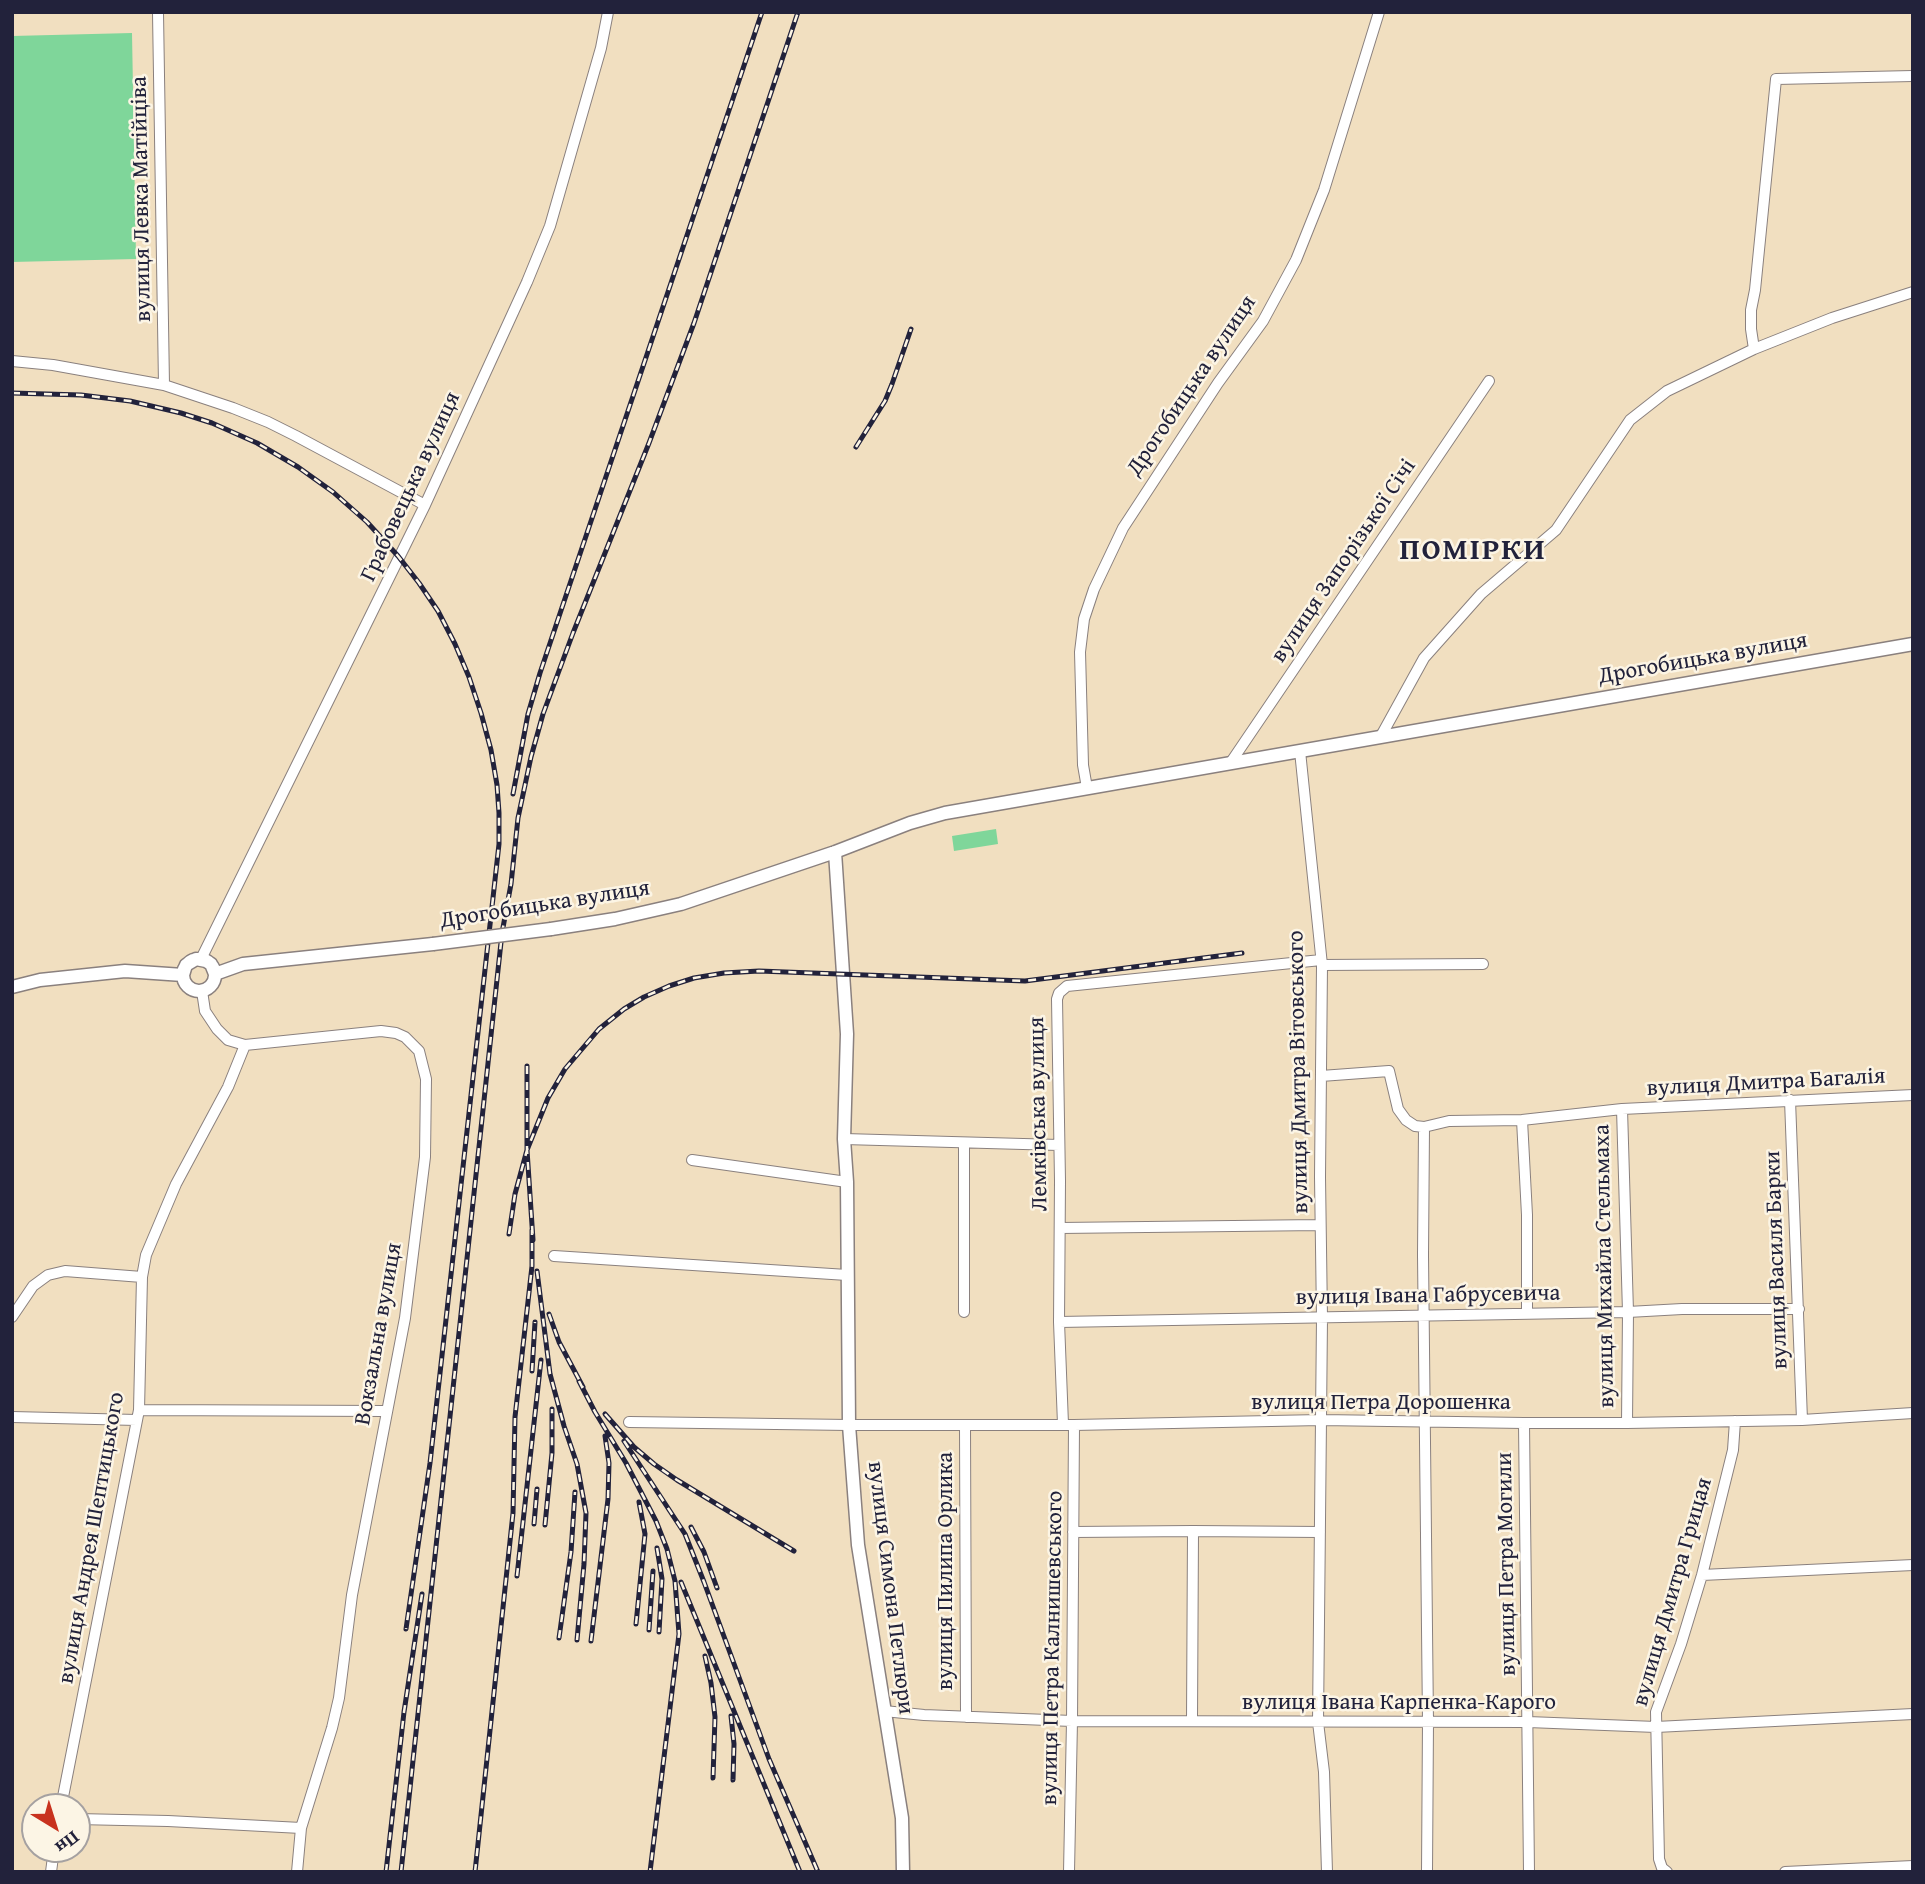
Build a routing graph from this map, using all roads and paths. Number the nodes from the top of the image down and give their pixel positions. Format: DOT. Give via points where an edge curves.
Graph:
graph roads {
  1 [pos="608,12"];
  2 [pos="1379,12"];
  3 [pos="158,13"];
  4 [pos="1913,76"];
  5 [pos="1913,292"];
  6 [pos="1754,349"];
  7 [pos="12,361"];
  8 [pos="1489,381"];
  9 [pos="164,385"];
  10 [pos="425,505"];
  11 [pos="1913,644"];
  12 [pos="1381,736"];
  13 [pos="1300,751"];
  14 [pos="1231,762"];
  15 [pos="1087,788"];
  16 [pos="835,852"];
  17 [pos="201,959"];
  18 [pos="1322,962"];
  19 [pos="1483,964"];
  20 [pos="215,974"];
  21 [pos="183,975"];
  22 [pos="12,987"];
  23 [pos="202,990"];
  24 [pos="245,1045"];
  25 [pos="1321,1076"];
  26 [pos="1913,1095"];
  27 [pos="1790,1100"];
  28 [pos="1622,1109"];
  29 [pos="1522,1121"];
  30 [pos="1424,1127"];
  31 [pos="844,1139"];
  32 [pos="964,1143"];
  33 [pos="1059,1145"];
  34 [pos="692,1160"];
  35 [pos="846,1182"];
  36 [pos="1320,1225"];
  37 [pos="1189,1227"];
  38 [pos="1059,1228"];
  39 [pos="554,1256"];
  40 [pos="847,1275"];
  41 [pos="142,1277"];
  42 [pos="1799,1310"];
  43 [pos="964,1312"];
  44 [pos="1628,1312"];
  45 [pos="1424,1314"];
  46 [pos="1527,1314"];
  47 [pos="12,1317"];
  48 [pos="1322,1318"];
  49 [pos="1059,1322"];
  50 [pos="386,1412"];
  51 [pos="1913,1413"];
  52 [pos="138,1415"];
  53 [pos="12,1417"];
  54 [pos="1321,1420"];
  55 [pos="1802,1420"];
  56 [pos="1735,1421"];
  57 [pos="629,1422"];
  58 [pos="1426,1422"];
  59 [pos="1524,1423"];
  60 [pos="1627,1423"];
  61 [pos="1068,1424"];
  62 [pos="849,1425"];
  63 [pos="965,1425"];
  64 [pos="1194,1531"];
  65 [pos="1073,1532"];
  66 [pos="1320,1532"];
  67 [pos="1913,1565"];
  68 [pos="1702,1575"];
  69 [pos="884,1711"];
  70 [pos="1913,1714"];
  71 [pos="967,1717"];
  72 [pos="1192,1720"];
  73 [pos="1072,1721"];
  74 [pos="1318,1721"];
  75 [pos="1428,1722"];
  76 [pos="1528,1722"];
  77 [pos="1656,1727"];
  78 [pos="64,1793"];
  79 [pos="91,1819"];
  80 [pos="301,1828"];
  81 [pos="1913,1866"];
  82 [pos="297,1872"];
  83 [pos="903,1872"];
  84 [pos="1069,1872"];
  85 [pos="1327,1872"];
  86 [pos="1427,1872"];
  87 [pos="1529,1872"];
  88 [pos="1667,1872"];
  89 [pos="1784,1872"];
  1 -- 10 [label="street, Грабовецька вулиця" via="550,226"];
  2 -- 15 [label="street, Дрогобицька вулиця" via="1324,190 1296,260 1263,321 1123,528 1094,589 1080,652"];
  3 -- 9 [label="street, вулиця Левка Матійціва"];
  4 -- 6 [label="street" via="1776,79 1751,310"];
  5 -- 6 [label="street"];
  6 -- 12 [label="street" via="1667,391 1630,420 1556,530 1481,594 1424,658"];
  7 -- 9 [label="street"];
  8 -- 14 [label="street, вулиця Запорізької Січі"];
  9 -- 10 [label="street" via="268,422"];
  10 -- 17 [label="street, Грабовецька вулиця"];
  11 -- 12 [label="main road, Дрогобицька вулиця"];
  12 -- 13 [label="main road, Дрогобицька вулиця"];
  13 -- 14 [label="main road, Дрогобицька вулиця"];
  13 -- 18 [label="street, вулиця Дмитра Вітовського"];
  14 -- 15 [label="main road, Дрогобицька вулиця"];
  15 -- 16 [label="main road, Дрогобицька вулиця" via="945,813"];
  16 -- 20 [label="main road, Дрогобицька вулиця, bridge" via="648,913 433,944 243,964"];
  16 -- 31 [label="main road, вулиця Симона Петлюри" via="847,1034"];
  17 -- 20 [label="main road" via="211,964"];
  17 -- 21 [label="main road" via="190,961"];
  18 -- 19 [label="street"];
  18 -- 25 [label="street, вулиця Дмитра Вітовського"];
  18 -- 33 [label="street, Лемківська вулиця" via="1062,989 1057,999"];
  20 -- 23 [label="main road" via="211,985"];
  21 -- 22 [label="main road" via="125,971"];
  21 -- 23 [label="main road" via="187,986"];
  23 -- 24 [label="street" via="205,1011 216,1029 228,1040"];
  24 -- 41 [label="street, вулиця Андрея Шептицького" via="159,1222"];
  24 -- 50 [label="street, Вокзальна вулиця" via="381,1031 405,1037 419,1051 426,1079 425,1157 405,1318"];
  25 -- 30 [label="street" via="1389,1072 1398,1109 1406,1120"];
  25 -- 36 [label="street, вулиця Дмитра Вітовського"];
  26 -- 27 [label="street, вулиця Дмитра Багалія"];
  27 -- 28 [label="street, вулиця Дмитра Багалія"];
  27 -- 42 [label="street, вулиця Василя Барки"];
  28 -- 29 [label="street, вулиця Дмитра Багалія"];
  28 -- 44 [label="street, вулиця Михайла Стельмаха"];
  29 -- 30 [label="street, вулиця Дмитра Багалія" via="1448,1121"];
  29 -- 46 [label="street"];
  30 -- 45 [label="street"];
  31 -- 32 [label="street"];
  31 -- 35 [label="main road, вулиця Симона Петлюри"];
  32 -- 33 [label="street"];
  32 -- 43 [label="street"];
  33 -- 38 [label="street, Лемківська вулиця"];
  34 -- 35 [label="street"];
  35 -- 40 [label="main road, вулиця Симона Петлюри"];
  36 -- 37 [label="street, вулиця Дмитра Вітовського"];
  36 -- 48 [label="street, вулиця Дмитра Вітовського"];
  37 -- 38 [label="street, Лемківська вулиця"];
  38 -- 49 [label="street, Лемківська вулиця"];
  39 -- 40 [label="street"];
  40 -- 62 [label="main road, вулиця Симона Петлюри"];
  41 -- 47 [label="street" via="65,1271 48,1275 33,1286"];
  41 -- 52 [label="street, вулиця Андрея Шептицького"];
  42 -- 44 [label="street, вулиця Івана Габрусевича"];
  42 -- 55 [label="street, вулиця Василя Барки"];
  44 -- 46 [label="street, вулиця Івана Габрусевича"];
  44 -- 60 [label="street, вулиця Михайла Стельмаха"];
  45 -- 46 [label="street, вулиця Івана Габрусевича"];
  45 -- 48 [label="street, вулиця Івана Габрусевича"];
  45 -- 58 [label="street"];
  48 -- 49 [label="street, вулиця Івана Габрусевича"];
  48 -- 54 [label="street, вулиця Дмитра Вітовського"];
  49 -- 61 [label="street, Лемківська вулиця"];
  50 -- 52 [label="street"];
  50 -- 80 [label="street, Вокзальна вулиця" via="352,1595 339,1698"];
  51 -- 55 [label="street, вулиця Петра Дорошенка"];
  52 -- 53 [label="street"];
  52 -- 78 [label="street, вулиця Андрея Шептицького"];
  54 -- 58 [label="street, вулиця Петра Дорошенка"];
  54 -- 61 [label="street, вулиця Петра Дорошенка"];
  54 -- 66 [label="street, вулиця Дмитра Вітовського"];
  55 -- 56 [label="street, вулиця Петра Дорошенка"];
  56 -- 60 [label="street, вулиця Петра Дорошенка"];
  56 -- 68 [label="street, вулиця Дмитра Грицая"];
  57 -- 62 [label="street, вулиця Петра Дорошенка"];
  58 -- 59 [label="street, вулиця Петра Дорошенка"];
  58 -- 75 [label="street"];
  59 -- 60 [label="street, вулиця Петра Дорошенка"];
  59 -- 76 [label="street, вулиця Петра Могили"];
  61 -- 63 [label="street, вулиця Петра Дорошенка"];
  61 -- 65 [label="street, вулиця Петра Калнишевського"];
  62 -- 63 [label="street, вулиця Петра Дорошенка"];
  62 -- 69 [label="main road, вулиця Симона Петлюри" via="858,1545"];
  63 -- 71 [label="street, вулиця Пилипа Орлика"];
  64 -- 65 [label="street"];
  64 -- 66 [label="street"];
  64 -- 72 [label="street"];
  65 -- 73 [label="street, вулиця Петра Калнишевського"];
  66 -- 74 [label="street, вулиця Дмитра Вітовського"];
  67 -- 68 [label="street"];
  68 -- 77 [label="street, вулиця Дмитра Грицая"];
  69 -- 71 [label="street, вулиця Івана Карпенка-Карого"];
  69 -- 83 [label="main road, вулиця Симона Петлюри" via="902,1818"];
  70 -- 77 [label="street, вулиця Івана Карпенка-Карого"];
  71 -- 73 [label="street, вулиця Івана Карпенка-Карого"];
  72 -- 73 [label="street, вулиця Івана Карпенка-Карого"];
  72 -- 74 [label="street, вулиця Івана Карпенка-Карого"];
  73 -- 84 [label="street, вулиця Петра Калнишевського"];
  74 -- 75 [label="street, вулиця Івана Карпенка-Карого"];
  74 -- 85 [label="street, вулиця Дмитра Вітовського"];
  75 -- 76 [label="street, вулиця Івана Карпенка-Карого"];
  75 -- 86 [label="street"];
  76 -- 77 [label="street, вулиця Івана Карпенка-Карого"];
  76 -- 87 [label="street, вулиця Петра Могили"];
  77 -- 88 [label="street, вулиця Дмитра Грицая" via="1659,1858"];
  79 -- 80 [label="street"];
  80 -- 82 [label="street, Вокзальна вулиця"];
  81 -- 89 [label="street"];
}
